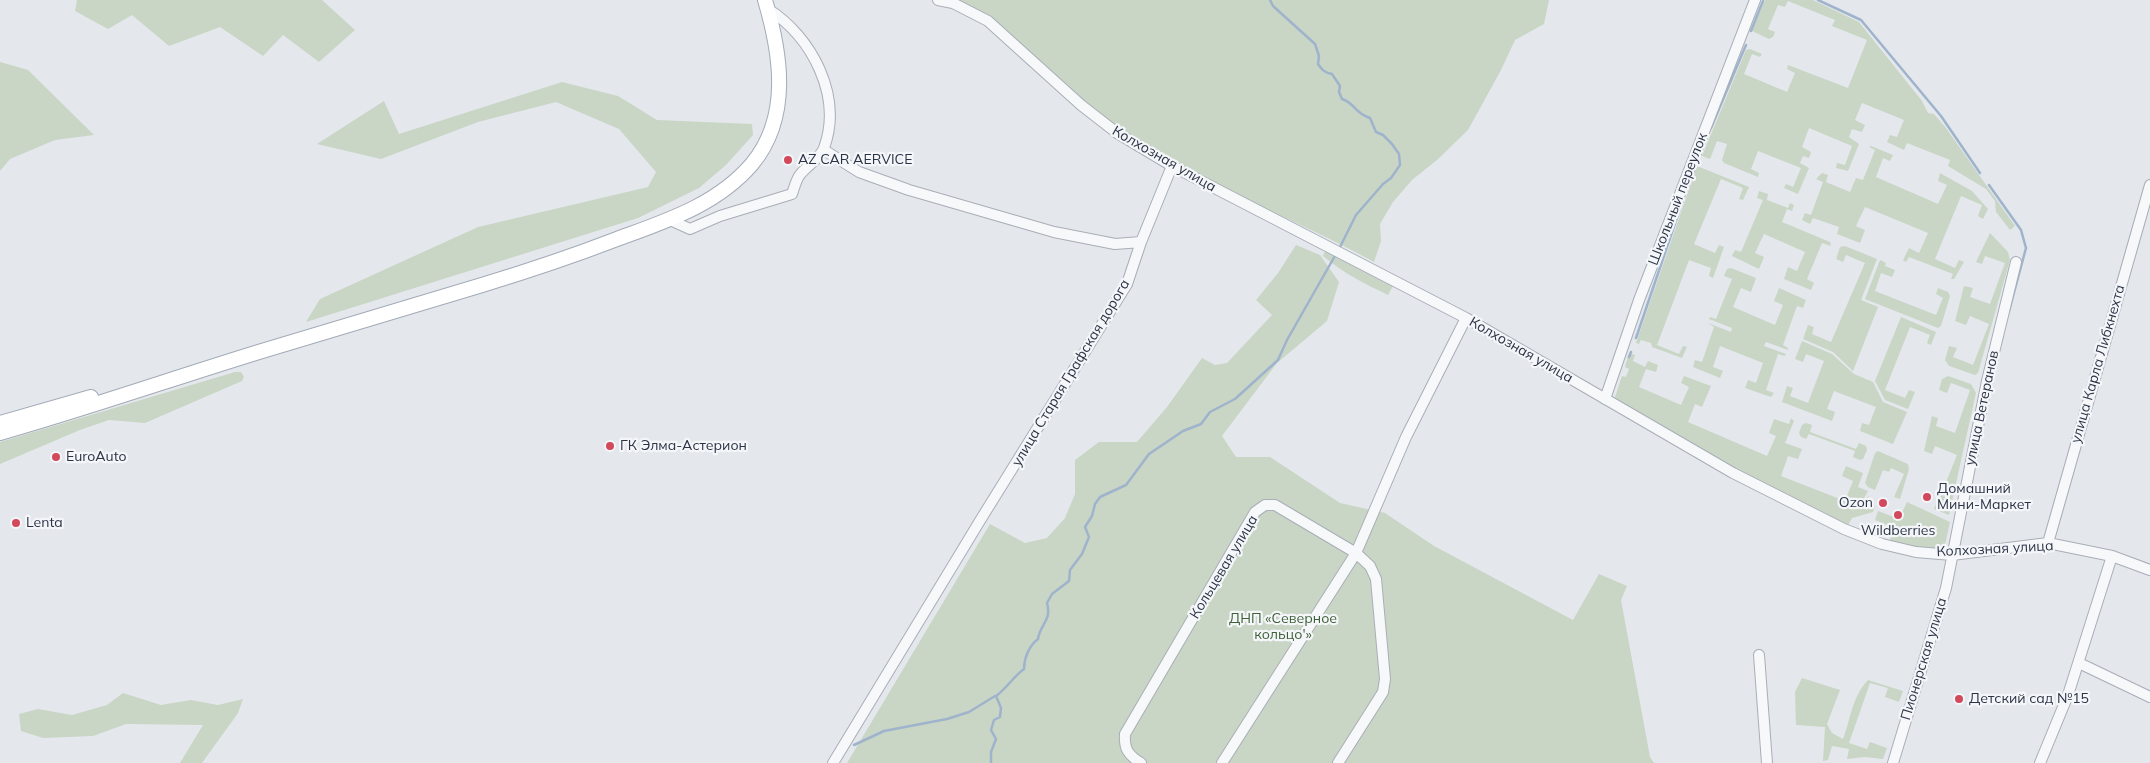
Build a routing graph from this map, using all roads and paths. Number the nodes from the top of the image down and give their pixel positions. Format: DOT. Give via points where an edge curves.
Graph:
graph roads {
  1 [pos="938,0"];
  2 [pos="1755,0"];
  3 [pos="767,4"];
  4 [pos="824,150"];
  5 [pos="1172,166"];
  6 [pos="2150,185"];
  7 [pos="670,220"];
  8 [pos="1141,242"];
  9 [pos="2016,262"];
  10 [pos="1466,318"];
  11 [pos="241,358"];
  12 [pos="1605,399"];
  13 [pos="0,423"];
  14 [pos="0,433"];
  15 [pos="2048,543"];
  16 [pos="1356,553"];
  17 [pos="1952,555"];
  18 [pos="2112,556"];
  19 [pos="2150,570"];
  20 [pos="1759,655"];
  21 [pos="2079,663"];
  22 [pos="2150,697"];
  23 [pos="833,763"];
  24 [pos="1140,763"];
  25 [pos="1222,763"];
  26 [pos="1338,763"];
  27 [pos="1767,763"];
  28 [pos="1893,763"];
  29 [pos="2040,763"];
  1 -- 5 [label="street, Колхозная улица" via="953,3 988,21 1081,105 1117,133"];
  2 -- 12 [label="street, Школьный переулок" via="1639,300"];
  3 -- 4 [label="street" via="792,27 820,72 829,95 831,122"];
  3 -- 7 [label="main road" via="781,78 769,137 754,162 738,179 716,196"];
  4 -- 7 [label="street" via="799,176 792,194 720,216 690,229"];
  4 -- 8 [label="street" via="859,172 1054,232 1115,244"];
  5 -- 8 [label="street, улица Старая Графская дорога"];
  5 -- 10 [label="street, Колхозная улица"];
  6 -- 15 [label="street, улица Карла Либкнехта"];
  7 -- 11 [label="main road" via="562,260"];
  8 -- 23 [label="street, улица Старая Графская дорога" via="1127,284"];
  9 -- 17 [label="street, улица Ветеранов" via="1987,381"];
  10 -- 12 [label="street, Колхозная улица"];
  10 -- 16 [label="street" via="1406,436"];
  11 -- 13 [label="main road"];
  11 -- 14 [label="main road"];
  12 -- 17 [label="street, Колхозная улица" via="1734,473 1844,529 1891,546"];
  15 -- 17 [label="street, Колхозная улица"];
  15 -- 18 [label="street, Колхозная улица"];
  16 -- 24 [label="street, Кольцевая улица" via="1275,505 1265,505 1256,512 1125,734 1124,745 1130,756"];
  16 -- 25 [label="street"];
  16 -- 26 [label="street, Кольцевая улица" via="1370,566 1376,579 1385,679 1382,692"];
  17 -- 28 [label="street, Пионерская улица" via="1946,588"];
  18 -- 19 [label="street, Колхозная улица"];
  18 -- 21 [label="street"];
  20 -- 27 [label="street"];
  21 -- 22 [label="street"];
  21 -- 29 [label="street"];
}
